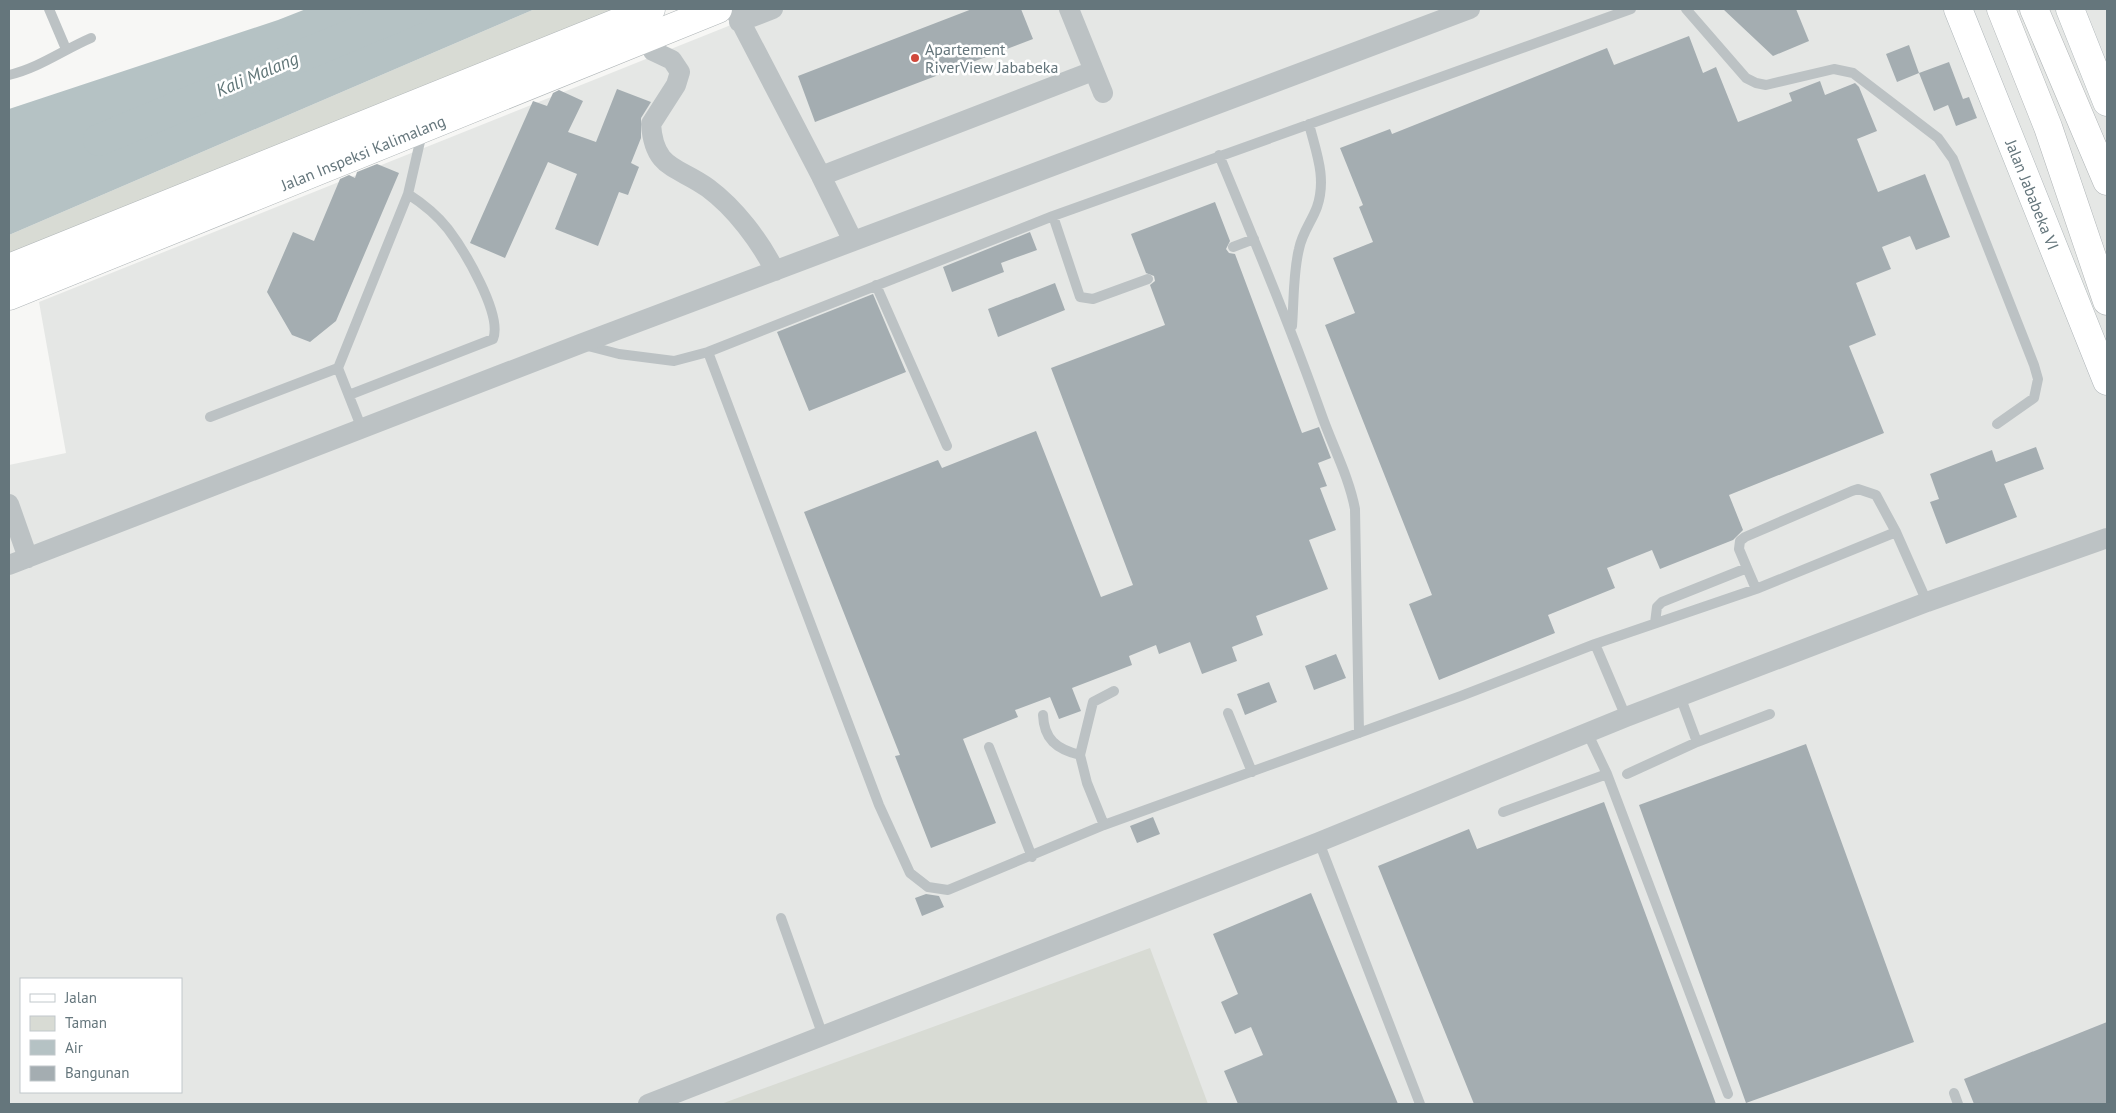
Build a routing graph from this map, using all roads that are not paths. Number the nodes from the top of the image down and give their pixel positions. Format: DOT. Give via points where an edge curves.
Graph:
graph roads {
  1 [pos="49,9"];
  2 [pos="651,9"];
  3 [pos="773,9"];
  4 [pos="1069,9"];
  5 [pos="1470,9"];
  6 [pos="1631,9"];
  7 [pos="1686,9"];
  8 [pos="1958,9"];
  9 [pos="2001,9"];
  10 [pos="2034,9"];
  11 [pos="2070,9"];
  12 [pos="730,13"];
  13 [pos="649,37"];
  14 [pos="91,38"];
  15 [pos="66,49"];
  16 [pos="1094,71"];
  17 [pos="9,75"];
  18 [pos="1103,93"];
  19 [pos="2107,102"];
  20 [pos="417,119"];
  21 [pos="1309,124"];
  22 [pos="1219,155"];
  23 [pos="821,176"];
  24 [pos="2107,181"];
  25 [pos="408,194"];
  26 [pos="1053,216"];
  27 [pos="1254,239"];
  28 [pos="853,242"];
  29 [pos="1232,247"];
  30 [pos="9,268"];
  31 [pos="775,271"];
  32 [pos="1148,280"];
  33 [pos="876,285"];
  34 [pos="9,296"];
  35 [pos="2107,301"];
  36 [pos="1291,329"];
  37 [pos="580,344"];
  38 [pos="708,352"];
  39 [pos="338,368"];
  40 [pos="2107,381"];
  41 [pos="348,395"];
  42 [pos="210,416"];
  43 [pos="1997,424"];
  44 [pos="362,429"];
  45 [pos="947,446"];
  46 [pos="9,504"];
  47 [pos="1896,532"];
  48 [pos="2107,538"];
  49 [pos="28,558"];
  50 [pos="9,565"];
  51 [pos="1747,568"];
  52 [pos="1756,589"];
  53 [pos="1927,602"];
  54 [pos="1655,622"];
  55 [pos="1595,644"];
  56 [pos="1114,691"];
  57 [pos="1680,696"];
  58 [pos="1228,713"];
  59 [pos="1043,714"];
  60 [pos="1770,714"];
  61 [pos="1626,716"];
  62 [pos="1588,732"];
  63 [pos="1359,733"];
  64 [pos="1697,742"];
  65 [pos="989,747"];
  66 [pos="1080,755"];
  67 [pos="1252,772"];
  68 [pos="1607,774"];
  69 [pos="1626,774"];
  70 [pos="1503,812"];
  71 [pos="1104,825"];
  72 [pos="1318,842"];
  73 [pos="1032,857"];
  74 [pos="781,918"];
  75 [pos="822,1036"];
  76 [pos="1954,1093"];
  77 [pos="1728,1094"];
  78 [pos="648,1104"];
  79 [pos="1420,1104"];
  80 [pos="1958,1104"];
  1 -- 15 [label="lane"];
  2 -- 20 [label="main road, Jalan Inspeksi Kalimalang"];
  3 -- 12 [label="street"];
  4 -- 16 [label="street"];
  5 -- 28 [label="street"];
  6 -- 21 [label="lane"];
  7 -- 43 [label="lane" via="1751,81 1766,85 1834,69 1853,73 1938,138 1953,159 2038,379 2034,398"];
  8 -- 40 [label="main road, Jalan Jababeka VI"];
  9 -- 35 [label="main road" via="2048,127"];
  10 -- 24 [label="main road"];
  11 -- 19 [label="main road"];
  12 -- 13 [label="main road, Jalan Inspeksi Kalimalang"];
  12 -- 23 [label="street"];
  13 -- 20 [label="main road, Jalan Inspeksi Kalimalang"];
  13 -- 31 [label="street" via="653,51 672,60 680,72 676,85 651,124 655,148 666,163 708,188 734,213 766,253"];
  14 -- 15 [label="lane"];
  15 -- 17 [label="lane" via="45,63"];
  16 -- 18 [label="street"];
  16 -- 23 [label="street"];
  20 -- 25 [label="lane"];
  20 -- 30 [label="main road, Jalan Inspeksi Kalimalang"];
  20 -- 34 [label="main road, Jalan Inspeksi Kalimalang"];
  21 -- 22 [label="lane"];
  21 -- 36 [label="lane" via="1321,168 1322,189 1298,249"];
  22 -- 26 [label="lane"];
  22 -- 27 [label="lane"];
  23 -- 28 [label="street"];
  25 -- 39 [label="lane"];
  25 -- 41 [label="lane" via="448,230 482,284 496,331 493,339"];
  26 -- 32 [label="lane" via="1080,297 1094,299"];
  26 -- 33 [label="lane"];
  27 -- 29 [label="lane"];
  27 -- 36 [label="lane"];
  28 -- 31 [label="street"];
  31 -- 37 [label="street"];
  33 -- 38 [label="lane"];
  33 -- 45 [label="lane"];
  36 -- 63 [label="lane" via="1352,492 1355,509"];
  37 -- 38 [label="lane" via="619,354 674,361"];
  37 -- 44 [label="street"];
  38 -- 73 [label="lane" via="879,805 910,874 928,887 948,890"];
  39 -- 41 [label="lane"];
  39 -- 42 [label="lane"];
  41 -- 44 [label="lane"];
  44 -- 49 [label="street"];
  46 -- 49 [label="street"];
  47 -- 51 [label="lane" via="1876,495 1858,489 1740,541 1739,550"];
  47 -- 52 [label="lane"];
  47 -- 53 [label="lane"];
  48 -- 53 [label="street"];
  49 -- 50 [label="street"];
  51 -- 52 [label="lane"];
  51 -- 54 [label="lane" via="1662,602 1657,607"];
  52 -- 54 [label="lane"];
  53 -- 57 [label="street"];
  54 -- 55 [label="lane"];
  55 -- 61 [label="lane"];
  55 -- 63 [label="lane"];
  56 -- 66 [label="lane" via="1093,702"];
  57 -- 61 [label="street"];
  57 -- 64 [label="lane"];
  58 -- 67 [label="lane"];
  59 -- 66 [label="lane" via="1043,728 1048,737"];
  60 -- 64 [label="lane"];
  61 -- 62 [label="street"];
  62 -- 68 [label="lane"];
  62 -- 72 [label="street"];
  63 -- 67 [label="lane"];
  64 -- 69 [label="lane"];
  65 -- 73 [label="lane"];
  66 -- 71 [label="lane"];
  67 -- 71 [label="lane"];
  68 -- 70 [label="lane"];
  68 -- 77 [label="lane"];
  71 -- 73 [label="lane"];
  72 -- 75 [label="street"];
  72 -- 79 [label="lane"];
  74 -- 75 [label="lane"];
  75 -- 78 [label="street"];
  76 -- 80 [label="lane"];
}
